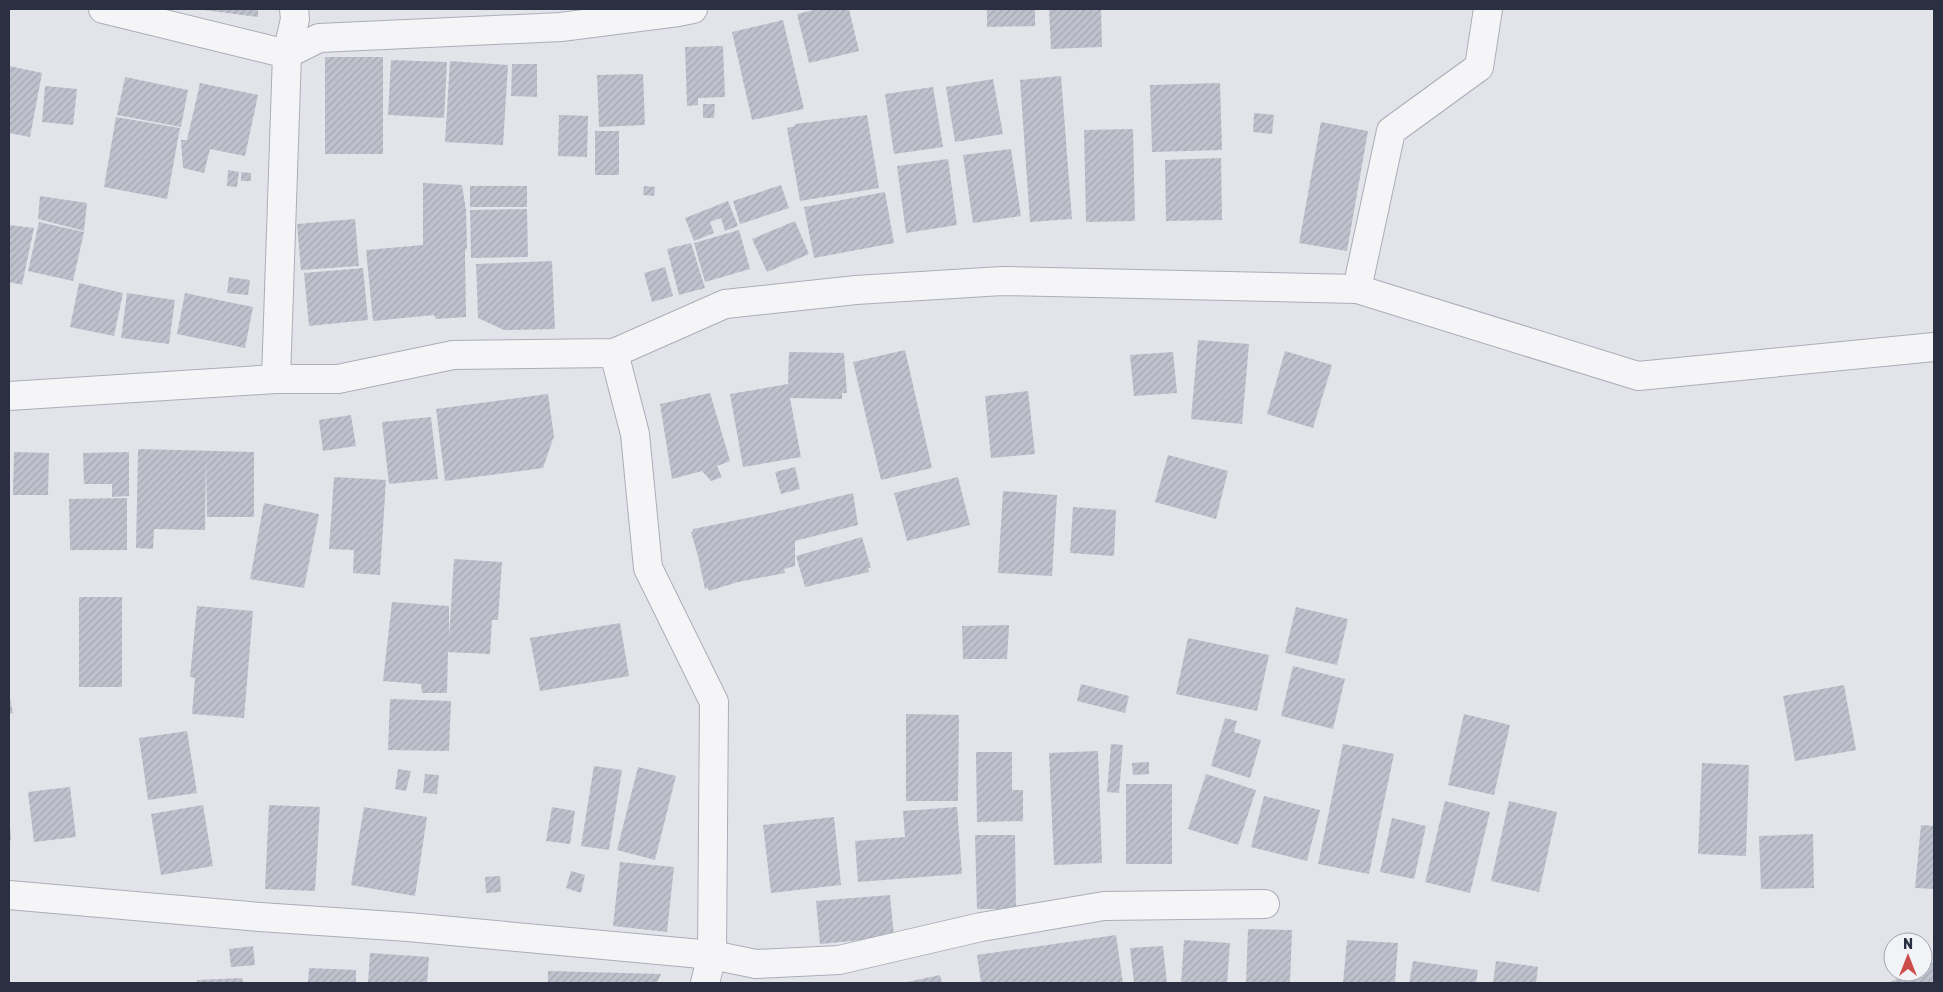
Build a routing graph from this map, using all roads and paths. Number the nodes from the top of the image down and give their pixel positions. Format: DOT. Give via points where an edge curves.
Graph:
graph roads {
  1 [pos="104,9"];
  2 [pos="294,9"];
  3 [pos="693,9"];
  4 [pos="1488,9"];
  5 [pos="287,54"];
  6 [pos="1357,289"];
  7 [pos="1934,347"];
  8 [pos="614,353"];
  9 [pos="276,380"];
  10 [pos="9,396"];
  11 [pos="9,895"];
  12 [pos="1264,904"];
  13 [pos="712,955"];
  14 [pos="706,983"];
  1 -- 5 [label="street"];
  2 -- 5 [label="street" via="295,20"];
  3 -- 5 [label="street" via="561,27 319,38"];
  4 -- 6 [label="street" via="1479,67 1391,131"];
  5 -- 9 [label="street"];
  6 -- 7 [label="street" via="1638,376"];
  6 -- 8 [label="street" via="1002,281 856,290 725,304"];
  8 -- 9 [label="street" via="453,355 338,379"];
  8 -- 13 [label="street" via="635,434 648,568 714,702"];
  9 -- 10 [label="street"];
  11 -- 13 [label="street"];
  12 -- 13 [label="street" via="1104,906 981,927 839,960 756,964"];
  13 -- 14 [label="street"];
}
